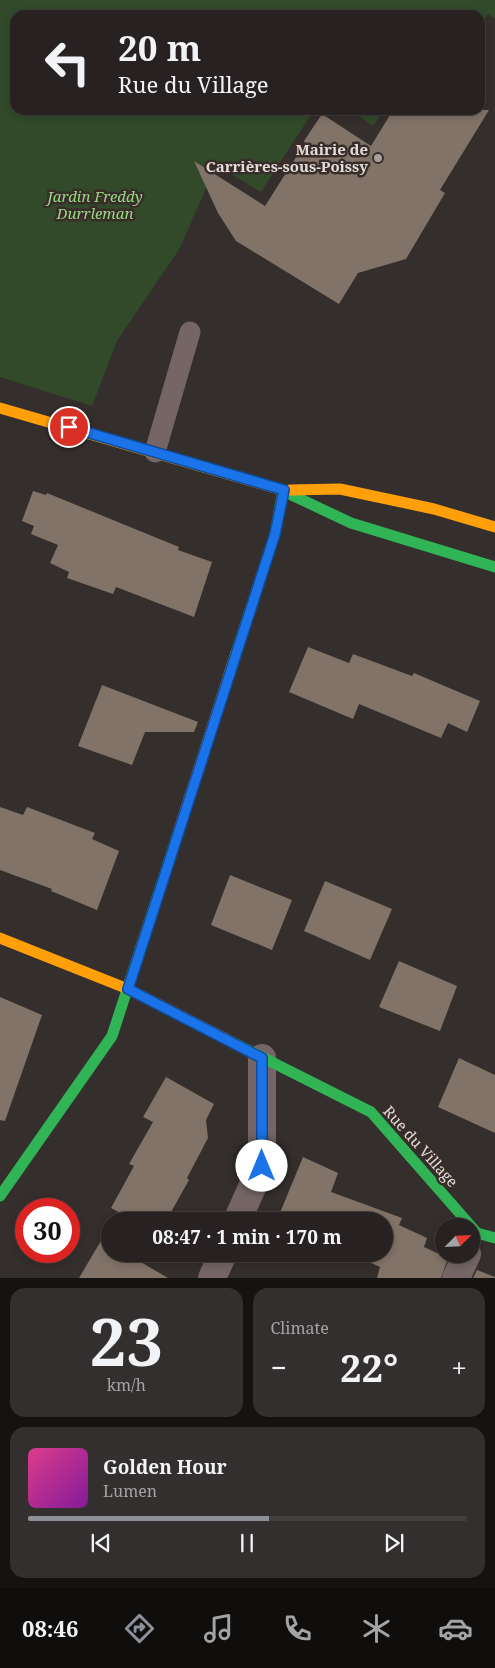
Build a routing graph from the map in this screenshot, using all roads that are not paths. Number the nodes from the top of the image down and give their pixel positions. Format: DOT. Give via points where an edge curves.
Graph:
graph roads {
  1 [pos="190,332"];
  2 [pos="0,408"];
  3 [pos="155,452"];
  4 [pos="284,490"];
  5 [pos="495,527"];
  6 [pos="495,567"];
  7 [pos="0,938"];
  8 [pos="128,989"];
  9 [pos="262,1058"];
  10 [pos="0,1196"];
  11 [pos="241,1212"];
  12 [pos="458,1218"];
  13 [pos="219,1262"];
  14 [pos="465,1263"];
  15 [pos="212,1278"];
  16 [pos="456,1278"];
  1 -- 3 [label="lane"];
  2 -- 3 [label="street"];
  3 -- 4 [label="street"];
  4 -- 5 [label="street" via="340,489 434,509"];
  4 -- 6 [label="street" via="350,523"];
  4 -- 8 [label="street" via="275,534"];
  7 -- 8 [label="street, Rue du Village"];
  8 -- 9 [label="street, Rue du Village"];
  8 -- 10 [label="street" via="112,1036"];
  9 -- 11 [label="street" via="262,1166"];
  9 -- 12 [label="street, Rue du Village" via="371,1112"];
  13 -- 15 [label="street"];
  14 -- 16 [label="street"];
}
